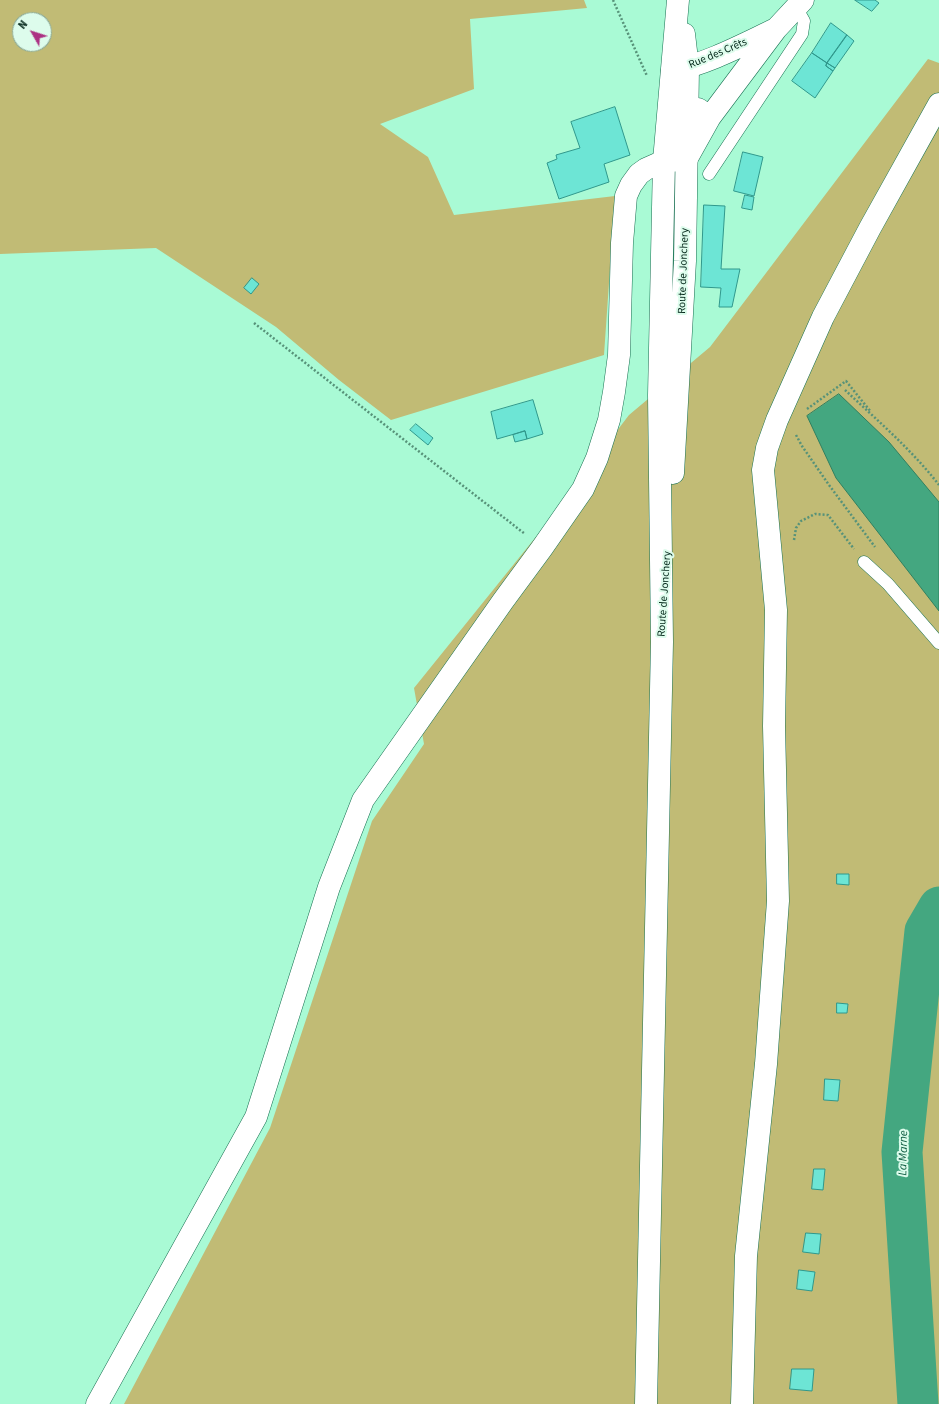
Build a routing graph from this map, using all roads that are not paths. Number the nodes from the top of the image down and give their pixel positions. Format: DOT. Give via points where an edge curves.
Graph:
graph roads {
  1 [pos="679,0"];
  2 [pos="800,4"];
  3 [pos="776,28"];
  4 [pos="680,70"];
  5 [pos="687,102"];
  6 [pos="934,113"];
  7 [pos="710,117"];
  8 [pos="686,160"];
  9 [pos="664,161"];
  10 [pos="709,174"];
  11 [pos="864,562"];
  12 [pos="662,642"];
  13 [pos="939,643"];
  14 [pos="97,1404"];
  15 [pos="646,1404"];
  16 [pos="742,1404"];
  1 -- 4 [label="street, Route de Jonchery"];
  2 -- 3 [label="street, Rue des Crêts"];
  2 -- 10 [label="lane" via="804,21 802,34"];
  3 -- 4 [label="street, Rue des Crêts" via="732,50"];
  3 -- 7 [label="street, Rue des Crêts"];
  4 -- 5 [label="street"];
  4 -- 9 [label="street, Route de Jonchery"];
  5 -- 7 [label="street"];
  5 -- 8 [label="street, Route de Jonchery"];
  6 -- 16 [label="street" via="823,317 767,448 763,470 776,610 774,726 778,901 766,1064 746,1256"];
  7 -- 8 [label="street, Rue des Crêts"];
  8 -- 9 [label="street"];
  8 -- 12 [label="street, Route de Jonchery" via="686,261"];
  9 -- 12 [label="street, Route de Jonchery" via="660,395"];
  9 -- 14 [label="street" via="639,174 626,196 619,355 609,420 597,458 583,489 363,800 328,887 256,1117"];
  11 -- 13 [label="lane" via="888,584"];
  12 -- 15 [label="street"];
}
